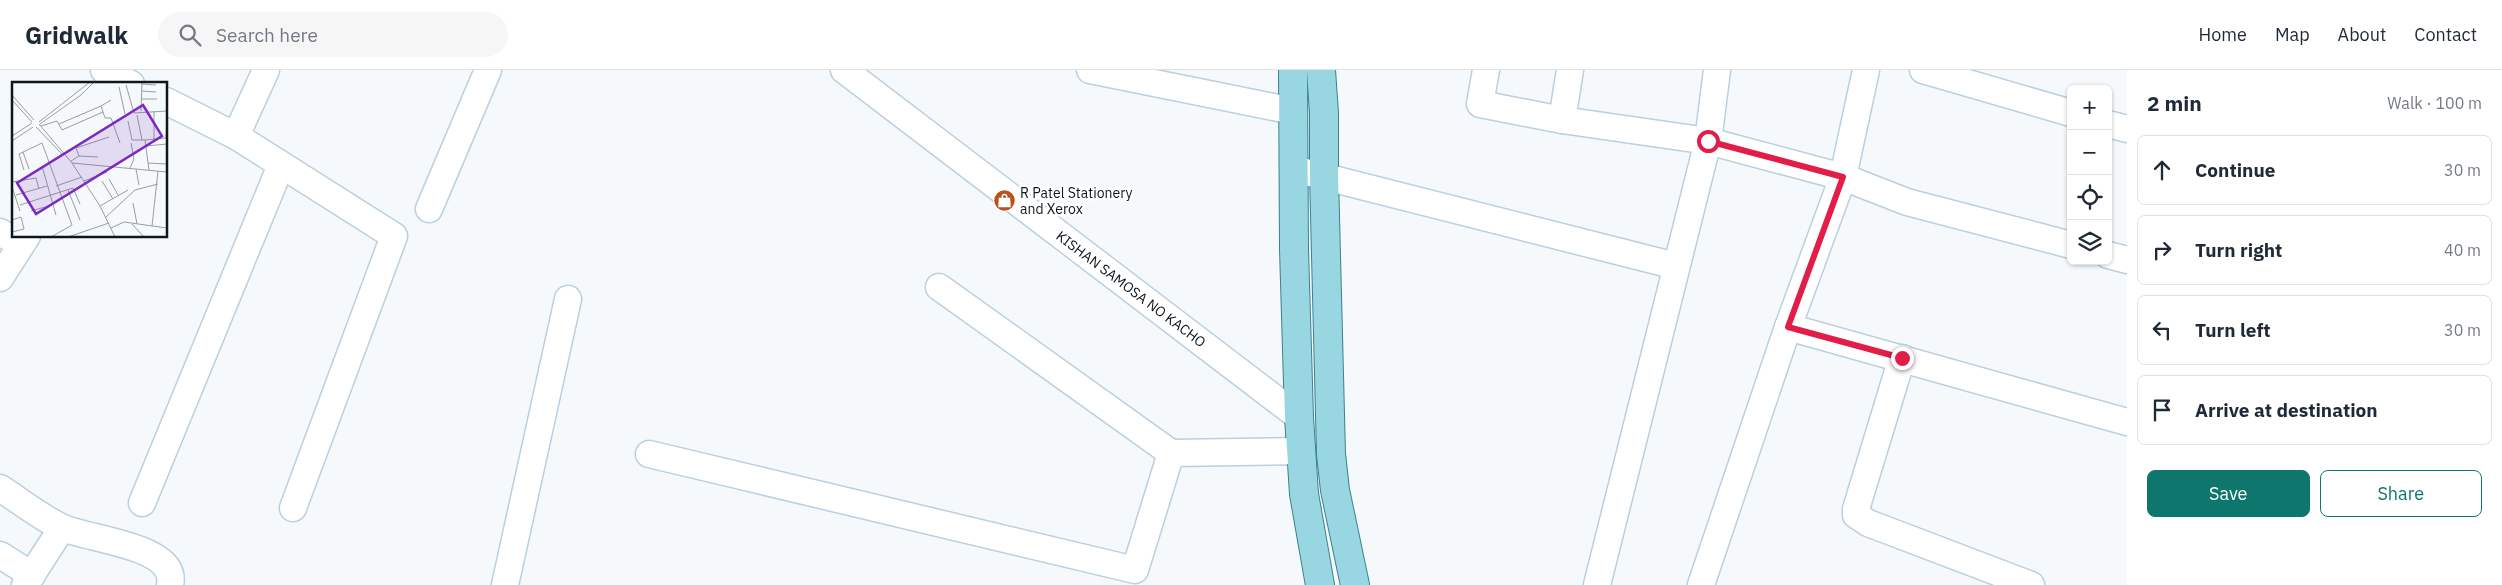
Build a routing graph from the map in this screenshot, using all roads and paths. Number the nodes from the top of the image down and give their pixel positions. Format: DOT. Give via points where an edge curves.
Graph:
graph roads {
  1 [pos="266,70"];
  2 [pos="488,70"];
  3 [pos="844,70"];
  4 [pos="1090,70"];
  5 [pos="1293,70"];
  6 [pos="1321,70"];
  7 [pos="1486,70"];
  8 [pos="1570,70"];
  9 [pos="1717,70"];
  10 [pos="1866,70"];
  11 [pos="1923,70"];
  12 [pos="168,102"];
  13 [pos="1294,111"];
  14 [pos="2067,112"];
  15 [pos="1562,120"];
  16 [pos="2112,125"];
  17 [pos="2127,129"];
  18 [pos="236,136"];
  19 [pos="1708,141"];
  20 [pos="281,164"];
  21 [pos="1294,169"];
  22 [pos="1324,176"];
  23 [pos="1843,177"];
  24 [pos="429,209"];
  25 [pos="16,238"];
  26 [pos="2067,244"];
  27 [pos="2112,256"];
  28 [pos="2127,260"];
  29 [pos="1676,266"];
  30 [pos="0,278"];
  31 [pos="939,287"];
  32 [pos="568,300"];
  33 [pos="1788,327"];
  34 [pos="1902,358"];
  35 [pos="1299,417"];
  36 [pos="2127,422"];
  37 [pos="1302,451"];
  38 [pos="1172,453"];
  39 [pos="648,454"];
  40 [pos="0,488"];
  41 [pos="142,503"];
  42 [pos="293,508"];
  43 [pos="62,528"];
  44 [pos="0,555"];
  45 [pos="28,580"];
  46 [pos="170,585"];
  47 [pos="505,585"];
  48 [pos="1320,585"];
  49 [pos="1355,585"];
  50 [pos="1597,585"];
  51 [pos="1701,585"];
  52 [pos="2030,585"];
  1 -- 18 [label="street"];
  2 -- 24 [label="street"];
  3 -- 35 [label="street, KISHAN SAMOSA NO KACHO"];
  4 -- 13 [label="street"];
  5 -- 13 [label="main road"];
  6 -- 22 [label="main road"];
  7 -- 15 [label="street" via="1480,104"];
  8 -- 15 [label="street"];
  9 -- 19 [label="street"];
  10 -- 23 [label="street"];
  11 -- 14 [label="street"];
  12 -- 18 [label="street"];
  13 -- 21 [label="main road"];
  15 -- 19 [label="street"];
  16 -- 17 [label="street"];
  18 -- 20 [label="street"];
  19 -- 23 [label="street"];
  19 -- 29 [label="street"];
  20 -- 41 [label="street"];
  20 -- 42 [label="street" via="394,236"];
  21 -- 22 [label="street"];
  21 -- 35 [label="main road"];
  22 -- 29 [label="street"];
  22 -- 49 [label="main road" via="1331,454"];
  23 -- 26 [label="street" via="1907,202"];
  23 -- 33 [label="street"];
  25 -- 30 [label="street"];
  27 -- 28 [label="street"];
  29 -- 50 [label="street"];
  31 -- 38 [label="street"];
  32 -- 47 [label="street"];
  33 -- 34 [label="street"];
  33 -- 51 [label="street"];
  34 -- 36 [label="street"];
  34 -- 52 [label="street" via="1856,515 1868,523"];
  35 -- 37 [label="main road"];
  37 -- 38 [label="street"];
  37 -- 48 [label="main road" via="1304,494"];
  38 -- 39 [label="street" via="1135,570"];
  40 -- 43 [label="street"];
  43 -- 45 [label="street"];
  43 -- 46 [label="street" via="155,554 167,565"];
  44 -- 45 [label="street"];
}
